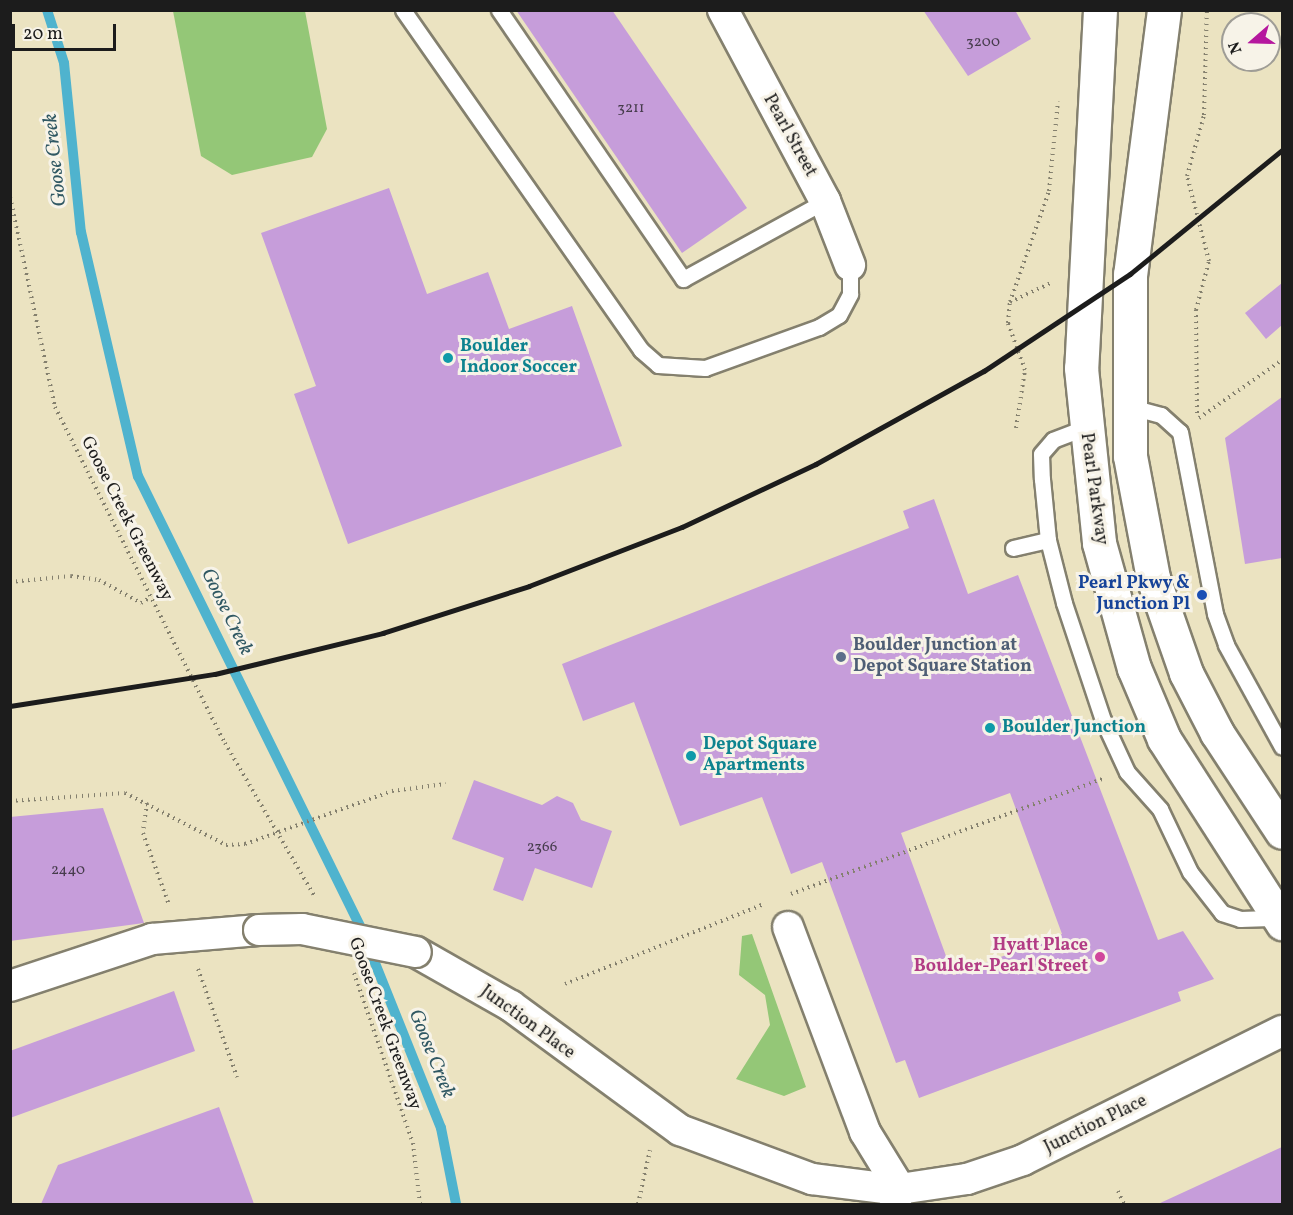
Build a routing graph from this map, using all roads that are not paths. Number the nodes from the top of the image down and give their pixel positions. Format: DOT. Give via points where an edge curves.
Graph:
graph roads {
  1 [pos="403,10"];
  2 [pos="499,10"];
  3 [pos="723,10"];
  4 [pos="1100,10"];
  5 [pos="1164,10"];
  6 [pos="825,201"];
  7 [pos="850,265"];
  8 [pos="1127,406"];
  9 [pos="1084,428"];
  10 [pos="1048,540"];
  11 [pos="1013,548"];
  12 [pos="1282,747"];
  13 [pos="1282,832"];
  14 [pos="1281,920"];
  15 [pos="788,927"];
  16 [pos="10,986"];
  17 [pos="1282,1030"];
  18 [pos="896,1194"];
  1 -- 7 [label="lane" via="641,350 658,364 705,368 819,327 839,315 850,294"];
  2 -- 6 [label="lane" via="683,279"];
  3 -- 6 [label="street, Pearl Street"];
  4 -- 9 [label="main road, Pearl Parkway" via="1086,270"];
  5 -- 8 [label="main road" via="1130,274"];
  6 -- 7 [label="street, Pearl Street"];
  8 -- 12 [label="lane" via="1161,415 1180,432 1215,614 1226,645"];
  8 -- 13 [label="main road" via="1141,522 1167,626 1217,733"];
  9 -- 10 [label="lane" via="1053,440 1041,454"];
  9 -- 14 [label="main road, Pearl Parkway" via="1099,543 1148,705 1187,780"];
  10 -- 11 [label="lane"];
  10 -- 14 [label="lane" via="1082,663 1127,772 1160,809 1190,872 1222,913 1240,919"];
  15 -- 18 [label="street" via="865,1132"];
  16 -- 18 [label="street, Junction Place, bridge" via="102,953 179,935 302,929 416,952 511,1006 680,1130 812,1179"];
  17 -- 18 [label="street, Junction Place" via="1023,1160 967,1179"];
}
